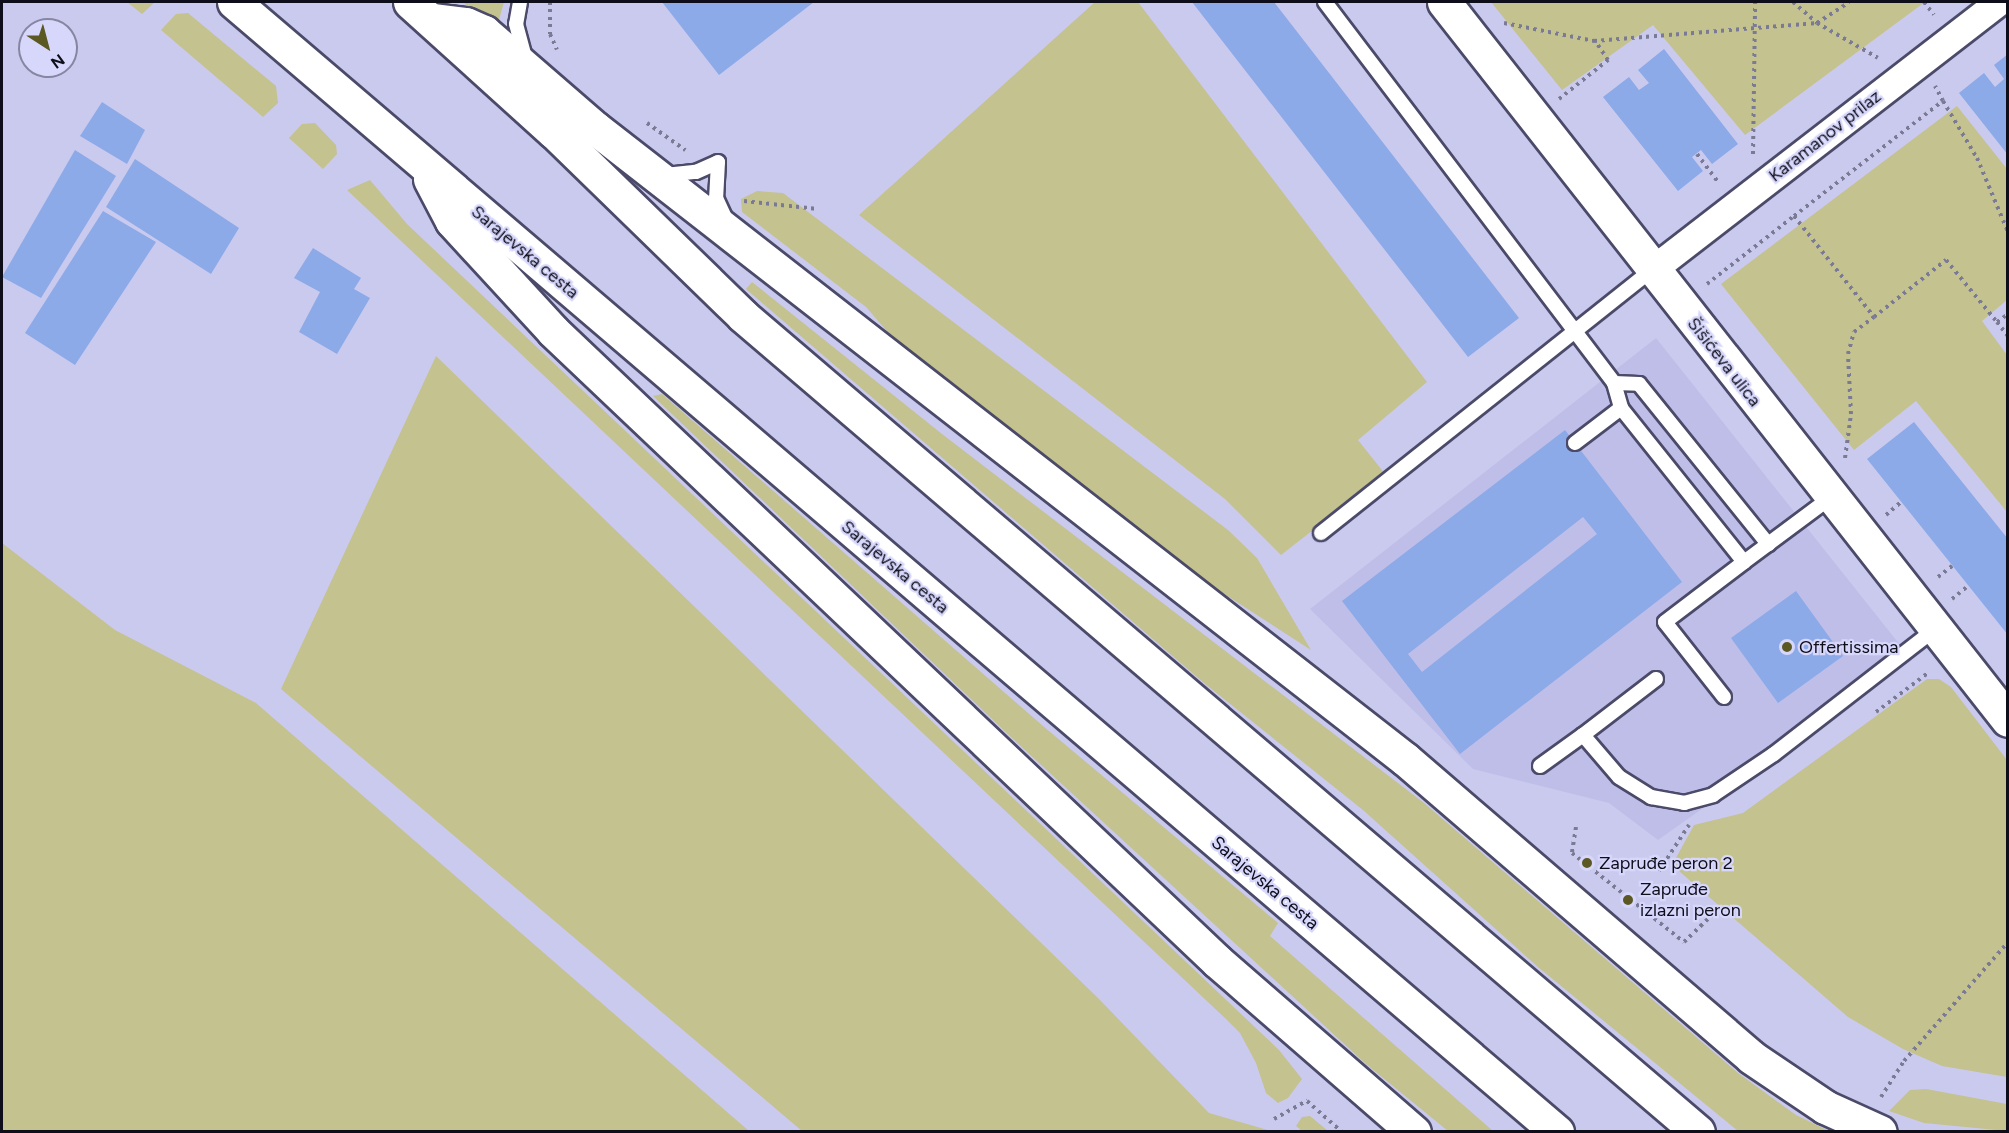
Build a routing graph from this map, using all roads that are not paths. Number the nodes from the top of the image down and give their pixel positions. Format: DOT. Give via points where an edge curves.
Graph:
graph roads {
  1 [pos="234,2"];
  2 [pos="520,2"];
  3 [pos="1325,2"];
  4 [pos="1444,2"];
  5 [pos="1998,2"];
  6 [pos="421,11"];
  7 [pos="531,73"];
  8 [pos="425,166"];
  9 [pos="657,175"];
  10 [pos="743,243"];
  11 [pos="1653,270"];
  12 [pos="1575,331"];
  13 [pos="1614,383"];
  14 [pos="1621,408"];
  15 [pos="1575,443"];
  16 [pos="1830,498"];
  17 [pos="1321,533"];
  18 [pos="1768,544"];
  19 [pos="1744,562"];
  20 [pos="1935,628"];
  21 [pos="1656,679"];
  22 [pos="1724,697"];
  23 [pos="2007,720"];
  24 [pos="1583,735"];
  25 [pos="1540,766"];
  26 [pos="1414,1131"];
  27 [pos="1557,1131"];
  28 [pos="1698,1131"];
  29 [pos="1880,1131"];
  1 -- 8 [label="main road, Sarajevska cesta"];
  2 -- 7 [label="lane" via="518,42"];
  3 -- 12 [label="lane"];
  4 -- 11 [label="main road, Šišićeva ulica"];
  5 -- 11 [label="street, Karamanov prilaz"];
  6 -- 7 [label="main road" via="484,32"];
  6 -- 28 [label="main road" via="553,131 742,316"];
  7 -- 9 [label="main road"];
  8 -- 26 [label="main road" via="452,221 553,331 1217,961"];
  8 -- 27 [label="main road, Sarajevska cesta"];
  9 -- 10 [label="main road"];
  9 -- 10 [label="lane" via="696,172 718,162 717,198"];
  10 -- 29 [label="main road" via="1405,759 1751,1057 1825,1107"];
  11 -- 12 [label="lane"];
  11 -- 16 [label="main road, Šišićeva ulica"];
  12 -- 13 [label="lane"];
  12 -- 17 [label="lane"];
  13 -- 14 [label="lane"];
  13 -- 18 [label="lane" via="1639,384"];
  14 -- 15 [label="lane"];
  14 -- 19 [label="lane"];
  16 -- 18 [label="lane"];
  16 -- 20 [label="main road, Šišićeva ulica"];
  18 -- 19 [label="lane"];
  19 -- 22 [label="lane" via="1665,622"];
  20 -- 23 [label="main road, Šišićeva ulica"];
  20 -- 24 [label="lane" via="1774,754 1713,795 1684,803 1651,797 1619,777"];
  21 -- 24 [label="lane"];
  24 -- 25 [label="lane"];
}
